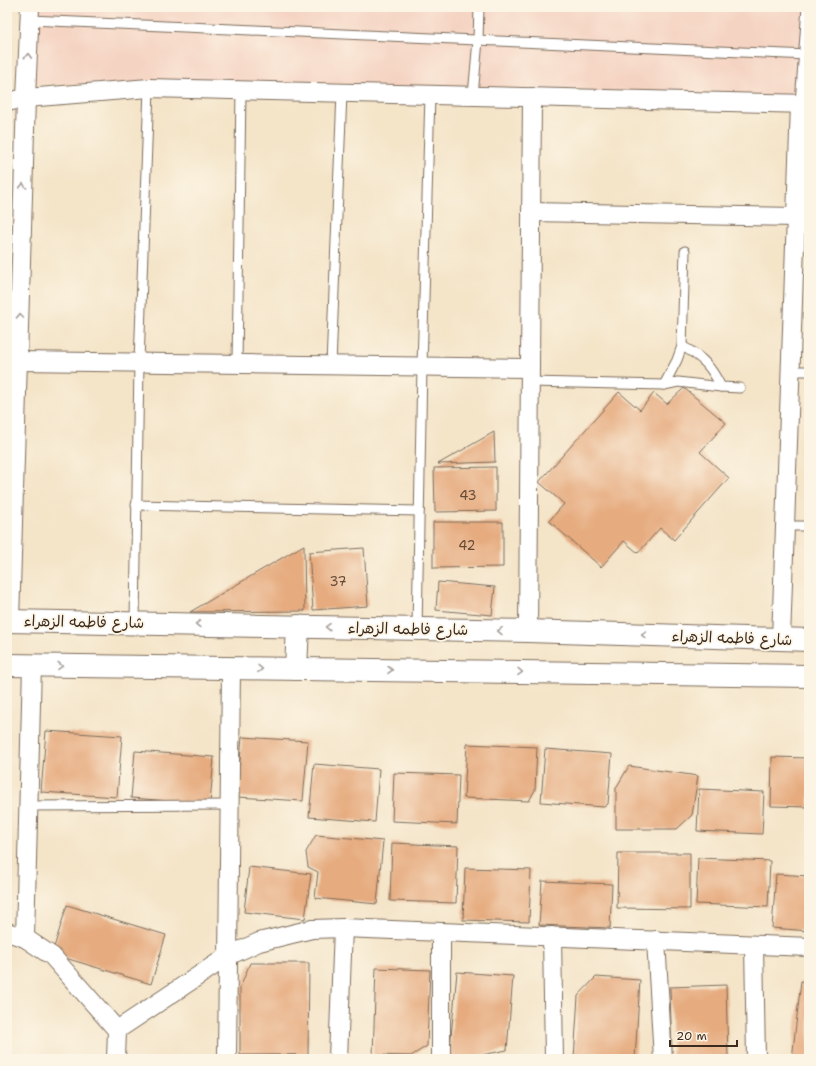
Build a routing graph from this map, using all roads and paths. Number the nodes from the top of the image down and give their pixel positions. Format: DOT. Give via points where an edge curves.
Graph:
graph roads {
  1 [pos="479,7"];
  2 [pos="807,7"];
  3 [pos="30,14"];
  4 [pos="478,40"];
  5 [pos="806,54"];
  6 [pos="149,88"];
  7 [pos="240,90"];
  8 [pos="342,93"];
  9 [pos="430,95"];
  10 [pos="473,96"];
  11 [pos="26,98"];
  12 [pos="532,98"];
  13 [pos="7,102"];
  14 [pos="804,104"];
  15 [pos="531,212"];
  16 [pos="802,217"];
  17 [pos="686,251"];
  18 [pos="682,346"];
  19 [pos="18,361"];
  20 [pos="139,362"];
  21 [pos="237,364"];
  22 [pos="331,365"];
  23 [pos="422,366"];
  24 [pos="790,371"];
  25 [pos="809,371"];
  26 [pos="530,375"];
  27 [pos="664,385"];
  28 [pos="721,387"];
  29 [pos="740,388"];
  30 [pos="136,505"];
  31 [pos="419,511"];
  32 [pos="785,526"];
  33 [pos="809,526"];
  34 [pos="8,621"];
  35 [pos="135,622"];
  36 [pos="298,626"];
  37 [pos="417,629"];
  38 [pos="528,631"];
  39 [pos="781,639"];
  40 [pos="809,640"];
  41 [pos="7,665"];
  42 [pos="32,665"];
  43 [pos="231,668"];
  44 [pos="296,669"];
  45 [pos="809,676"];
  46 [pos="230,805"];
  47 [pos="28,806"];
  48 [pos="343,928"];
  49 [pos="7,932"];
  50 [pos="441,932"];
  51 [pos="552,936"];
  52 [pos="25,938"];
  53 [pos="656,940"];
  54 [pos="754,945"];
  55 [pos="809,947"];
  56 [pos="228,956"];
  57 [pos="117,1030"];
  58 [pos="116,1059"];
  59 [pos="228,1059"];
  60 [pos="338,1059"];
  61 [pos="441,1059"];
  62 [pos="554,1059"];
  63 [pos="663,1059"];
  64 [pos="756,1059"];
  1 -- 4 [label="lane"];
  2 -- 5 [label="lane"];
  3 -- 4 [label="lane"];
  11 -- 3 [label="street, one-way"];
  4 -- 5 [label="lane"];
  4 -- 10 [label="lane"];
  5 -- 14 [label="lane"];
  6 -- 7 [label="street"];
  6 -- 11 [label="street"];
  6 -- 20 [label="lane"];
  7 -- 8 [label="street"];
  7 -- 21 [label="lane"];
  8 -- 9 [label="street"];
  8 -- 22 [label="lane"];
  9 -- 10 [label="street"];
  9 -- 23 [label="lane"];
  10 -- 12 [label="street"];
  11 -- 13 [label="street"];
  19 -- 11 [label="street, one-way"];
  12 -- 14 [label="street"];
  12 -- 15 [label="street"];
  14 -- 16 [label="street"];
  15 -- 16 [label="street"];
  15 -- 26 [label="street"];
  16 -- 24 [label="street"];
  17 -- 18 [label="lane"];
  18 -- 27 [label="lane" via="678,360"];
  18 -- 28 [label="lane" via="706,362"];
  19 -- 20 [label="street"];
  19 -- 34 [label="street"];
  20 -- 21 [label="street"];
  20 -- 30 [label="lane"];
  21 -- 22 [label="street"];
  22 -- 23 [label="street"];
  23 -- 26 [label="street"];
  23 -- 31 [label="lane"];
  24 -- 25 [label="lane"];
  24 -- 32 [label="street"];
  26 -- 27 [label="lane"];
  26 -- 38 [label="street"];
  27 -- 28 [label="lane" via="678,382"];
  28 -- 29 [label="lane"];
  30 -- 31 [label="lane"];
  30 -- 35 [label="lane"];
  31 -- 37 [label="lane"];
  32 -- 33 [label="lane"];
  32 -- 39 [label="street"];
  34 -- 35 [label="street, شارع فاطمه الزهراء"];
  36 -- 35 [label="street, شارع فاطمه الزهراء, one-way"];
  37 -- 36 [label="street, شارع فاطمه الزهراء, one-way"];
  36 -- 44 [label="street"];
  38 -- 37 [label="street, شارع فاطمه الزهراء, one-way"];
  39 -- 38 [label="street, شارع فاطمه الزهراء, one-way"];
  39 -- 40 [label="street, شارع فاطمه الزهراء"];
  41 -- 42 [label="street"];
  42 -- 43 [label="street, one-way"];
  42 -- 47 [label="street"];
  43 -- 44 [label="street, one-way"];
  43 -- 46 [label="street"];
  44 -- 45 [label="street, one-way"];
  46 -- 47 [label="lane"];
  46 -- 56 [label="street"];
  47 -- 52 [label="street"];
  48 -- 50 [label="street"];
  48 -- 56 [label="street" via="312,929 283,935 259,942"];
  48 -- 60 [label="street"];
  49 -- 52 [label="street"];
  50 -- 51 [label="street"];
  50 -- 61 [label="street"];
  51 -- 53 [label="street"];
  51 -- 62 [label="street"];
  52 -- 57 [label="street" via="52,956"];
  53 -- 54 [label="street"];
  53 -- 63 [label="street"];
  54 -- 55 [label="street"];
  54 -- 64 [label="street"];
  56 -- 57 [label="street"];
  56 -- 59 [label="street"];
  57 -- 58 [label="street"];
}
